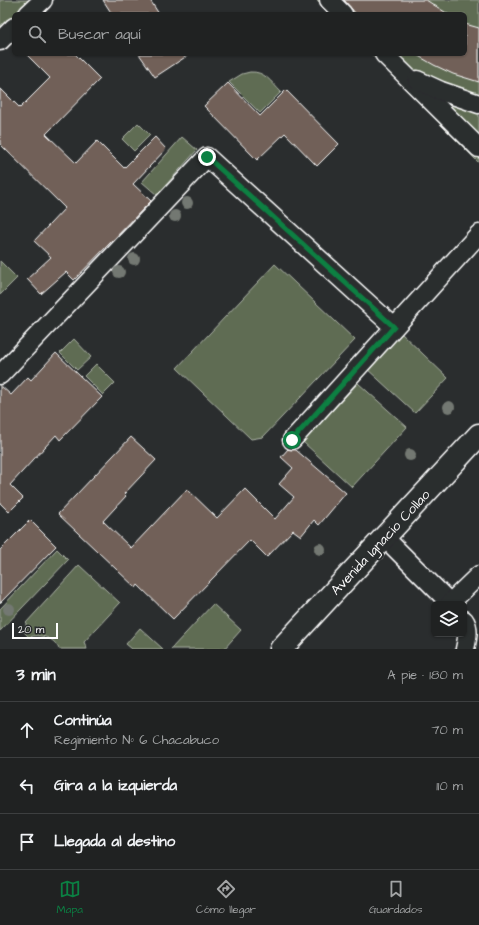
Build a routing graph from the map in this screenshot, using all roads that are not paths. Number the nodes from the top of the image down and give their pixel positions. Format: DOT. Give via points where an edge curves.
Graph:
graph roads {
  1 [pos="43,0"];
  2 [pos="329,0"];
  3 [pos="30,12"];
  4 [pos="341,12"];
  5 [pos="12,29"];
  6 [pos="0,41"];
  7 [pos="386,56"];
  8 [pos="405,75"];
  9 [pos="479,104"];
  10 [pos="479,148"];
  11 [pos="479,234"];
  12 [pos="394,327"];
  13 [pos="0,375"];
  14 [pos="479,435"];
  15 [pos="292,440"];
  16 [pos="384,537"];
  17 [pos="479,575"];
  18 [pos="448,601"];
  19 [pos="452,601"];
  20 [pos="467,628"];
  21 [pos="281,649"];
  22 [pos="465,649"];
  1 -- 3 [label="street"];
  2 -- 4 [label="street"];
  5 -- 6 [label="street"];
  7 -- 8 [label="street"];
  8 -- 9 [label="street"];
  8 -- 10 [label="street"];
  11 -- 12 [label="street"];
  12 -- 13 [label="street" via="207,157"];
  12 -- 15 [label="street"];
  14 -- 16 [label="main road, Avenida Ignacio Collao"];
  16 -- 18 [label="street"];
  16 -- 21 [label="main road, Avenida Ignacio Collao"];
  17 -- 19 [label="street"];
  20 -- 22 [label="street"];
}
